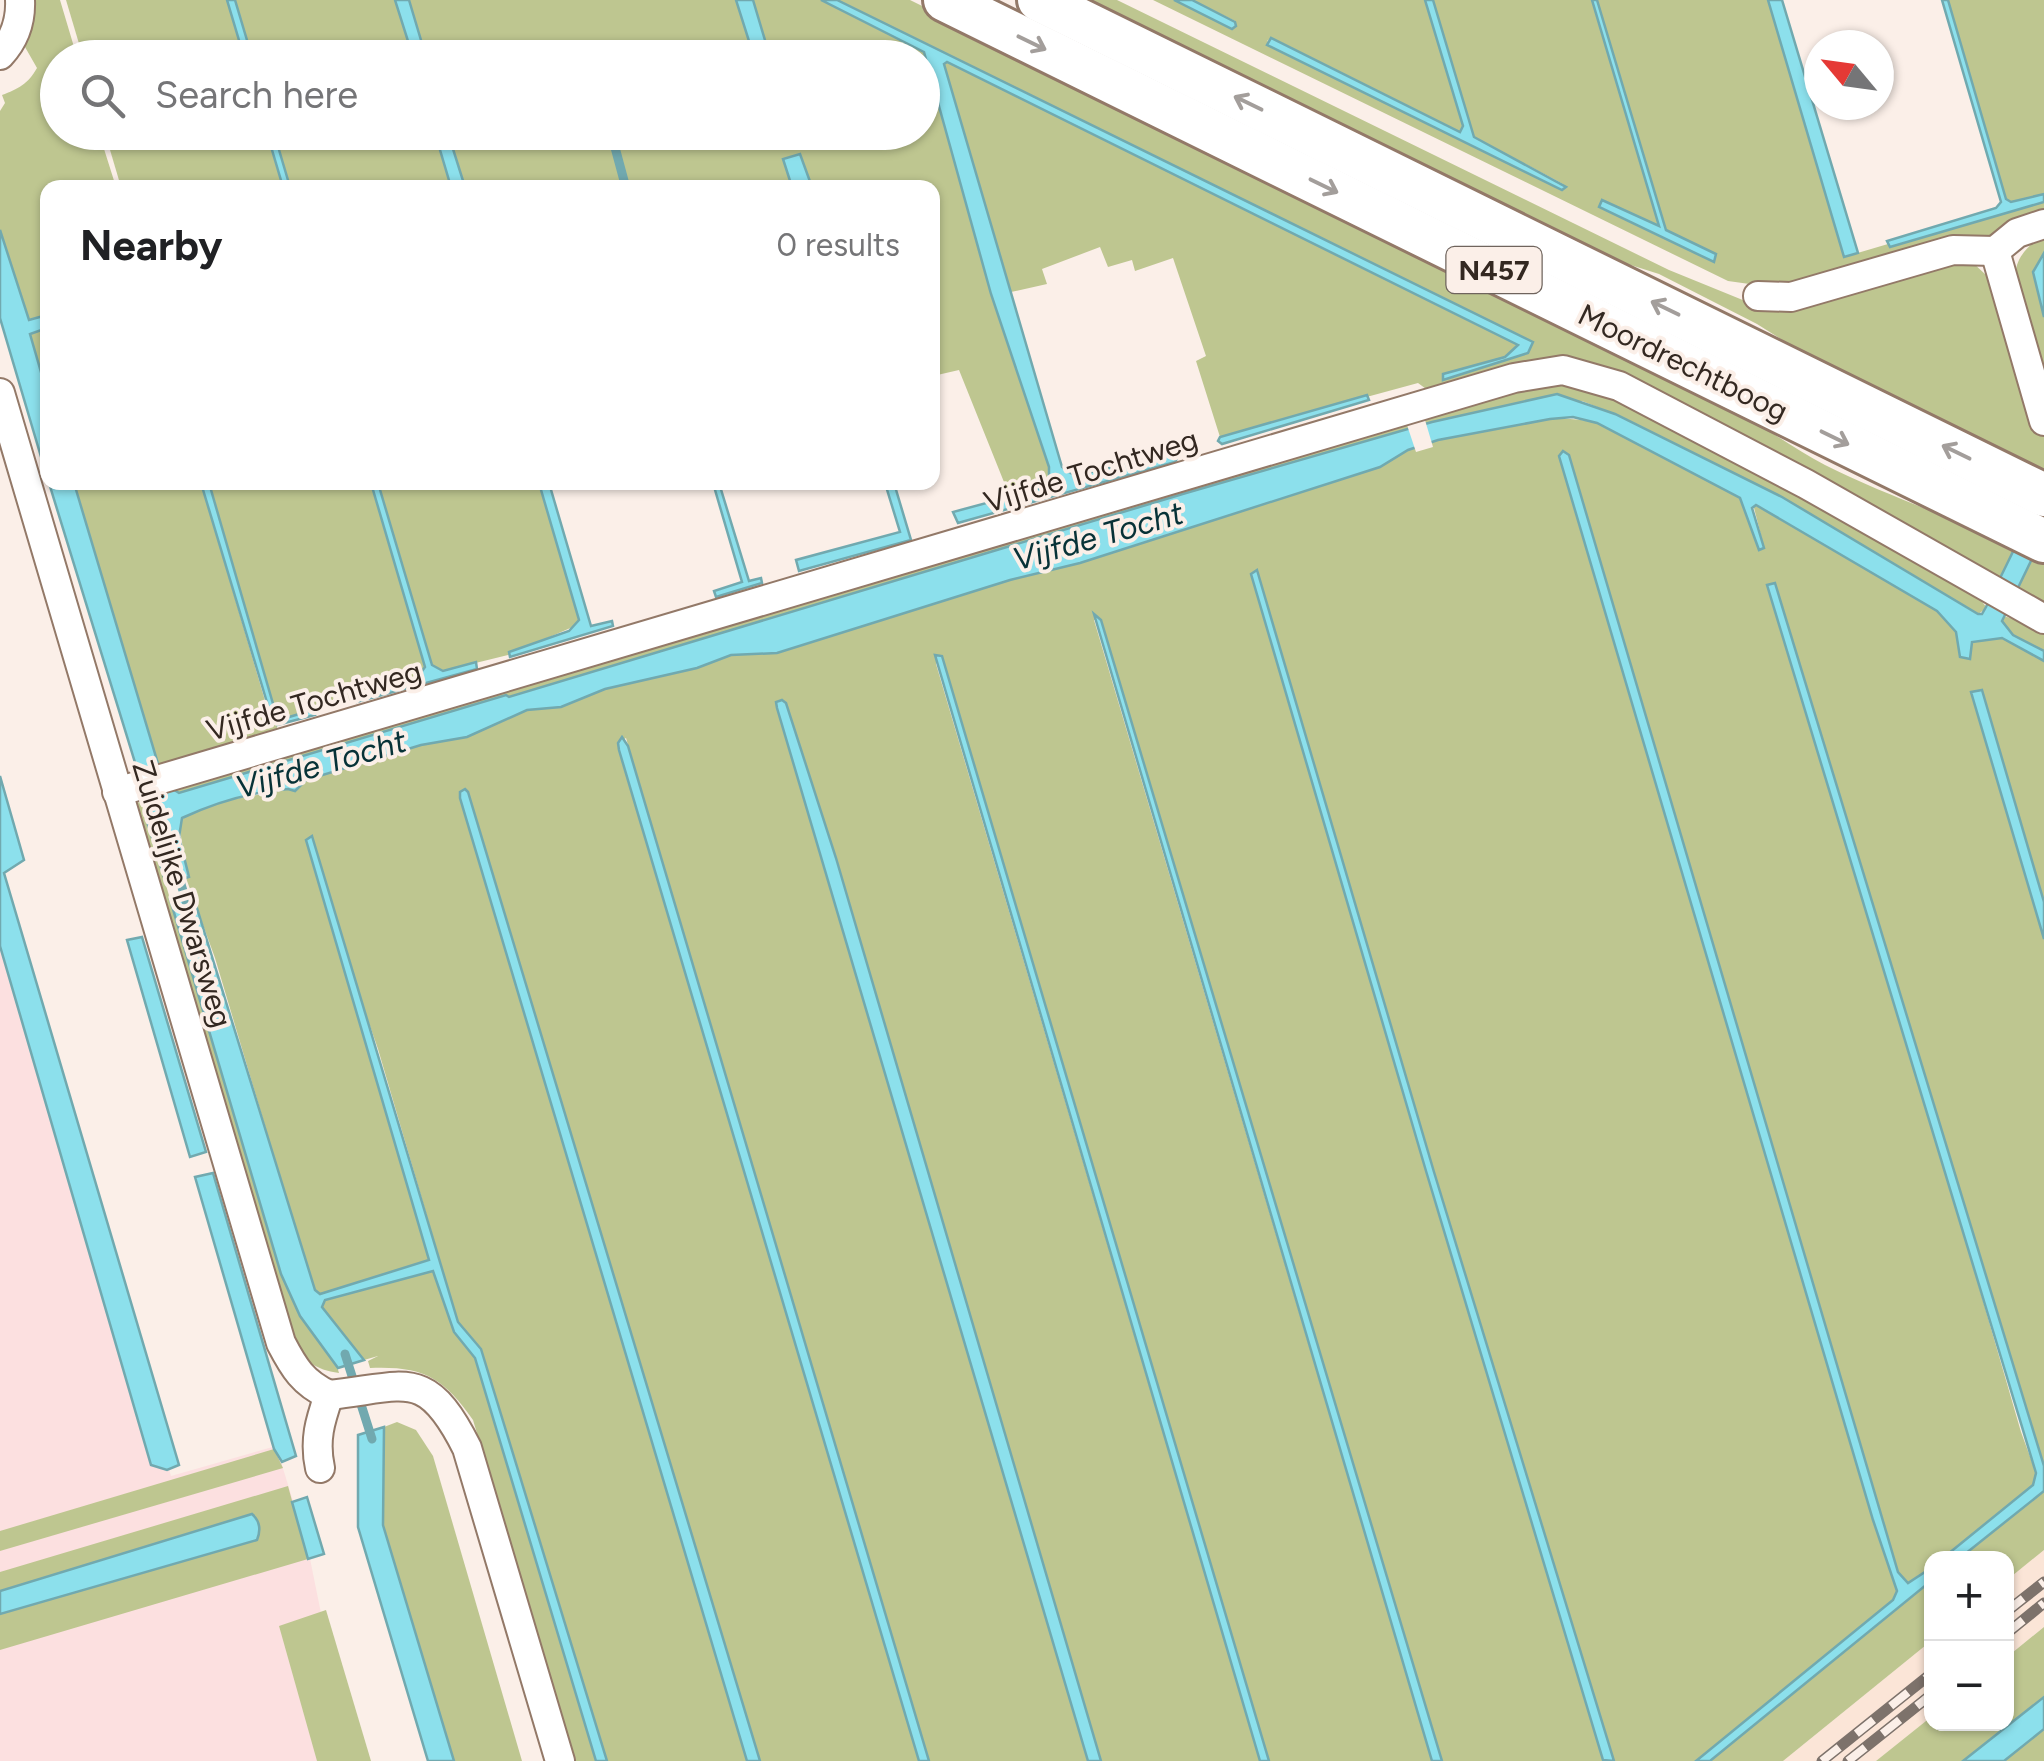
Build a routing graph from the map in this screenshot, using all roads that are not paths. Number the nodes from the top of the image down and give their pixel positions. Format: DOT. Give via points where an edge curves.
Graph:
graph roads {
  1 [pos="20,0"];
  2 [pos="945,0"];
  3 [pos="1040,0"];
  4 [pos="0,55"];
  5 [pos="2044,224"];
  6 [pos="1996,252"];
  7 [pos="1758,296"];
  8 [pos="0,393"];
  9 [pos="2044,421"];
  10 [pos="2044,495"];
  11 [pos="2044,541"];
  12 [pos="2044,620"];
  13 [pos="140,786"];
  14 [pos="337,1395"];
  15 [pos="320,1468"];
  16 [pos="560,1761"];
  1 -- 4 [label="street" via="15,34"];
  2 -- 11 [label="main road, Moordrechtboog / N457, one-way"];
  10 -- 3 [label="main road, Moordrechtboog / N457, one-way"];
  5 -- 6 [label="street" via="2017,233"];
  6 -- 7 [label="street" via="1953,250 1791,297"];
  6 -- 9 [label="street"];
  8 -- 13 [label="street, Zuidelijke Dwarsweg"];
  12 -- 13 [label="street, Vijfde Tochtweg" via="1619,386 1564,370 1514,378"];
  13 -- 14 [label="street, Zuidelijke Dwarsweg" via="281,1343 296,1373"];
  14 -- 15 [label="street" via="318,1430"];
  14 -- 16 [label="street" via="402,1384 452,1417 468,1448"];
}
